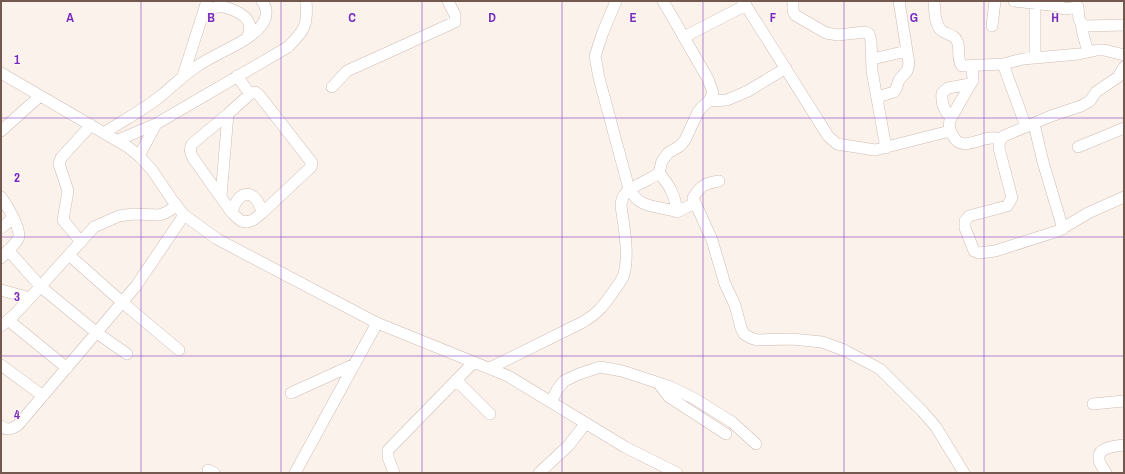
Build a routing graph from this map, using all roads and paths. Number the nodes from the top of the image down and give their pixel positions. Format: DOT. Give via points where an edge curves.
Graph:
graph roads {
  1 [pos="206,1"];
  2 [pos="262,1"];
  3 [pos="306,1"];
  4 [pos="448,1"];
  5 [pos="616,1"];
  6 [pos="663,1"];
  7 [pos="793,1"];
  8 [pos="899,1"];
  9 [pos="934,1"];
  10 [pos="994,1"];
  11 [pos="1014,1"];
  12 [pos="745,3"];
  13 [pos="1035,3"];
  14 [pos="1059,4"];
  15 [pos="1081,4"];
  16 [pos="202,17"];
  17 [pos="1081,24"];
  18 [pos="1124,25"];
  19 [pos="992,26"];
  20 [pos="684,37"];
  21 [pos="247,38"];
  22 [pos="907,51"];
  23 [pos="1088,52"];
  24 [pos="1124,55"];
  25 [pos="1035,57"];
  26 [pos="872,59"];
  27 [pos="1003,64"];
  28 [pos="972,66"];
  29 [pos="1124,67"];
  30 [pos="786,68"];
  31 [pos="1,73"];
  32 [pos="183,76"];
  33 [pos="237,76"];
  34 [pos="970,84"];
  35 [pos="332,87"];
  36 [pos="250,94"];
  37 [pos="40,96"];
  38 [pos="877,97"];
  39 [pos="709,101"];
  40 [pos="228,114"];
  41 [pos="951,118"];
  42 [pos="156,124"];
  43 [pos="92,125"];
  44 [pos="1030,125"];
  45 [pos="1124,128"];
  46 [pos="1,131"];
  47 [pos="950,131"];
  48 [pos="104,133"];
  49 [pos="1001,139"];
  50 [pos="118,140"];
  51 [pos="1078,147"];
  52 [pos="886,148"];
  53 [pos="139,156"];
  54 [pos="659,173"];
  55 [pos="719,180"];
  56 [pos="629,189"];
  57 [pos="221,196"];
  58 [pos="1,197"];
  59 [pos="1124,197"];
  60 [pos="695,203"];
  61 [pos="181,210"];
  62 [pos="677,212"];
  63 [pos="232,213"];
  64 [pos="262,213"];
  65 [pos="13,218"];
  66 [pos="1,228"];
  67 [pos="1063,229"];
  68 [pos="81,242"];
  69 [pos="5,254"];
  70 [pos="69,255"];
  71 [pos="40,288"];
  72 [pos="1,290"];
  73 [pos="30,298"];
  74 [pos="123,303"];
  75 [pos="5,323"];
  76 [pos="377,323"];
  77 [pos="97,333"];
  78 [pos="179,350"];
  79 [pos="127,354"];
  80 [pos="474,362"];
  81 [pos="1,364"];
  82 [pos="355,364"];
  83 [pos="67,368"];
  84 [pos="490,368"];
  85 [pos="456,380"];
  86 [pos="659,384"];
  87 [pos="291,393"];
  88 [pos="43,396"];
  89 [pos="1124,401"];
  90 [pos="551,402"];
  91 [pos="1093,404"];
  92 [pos="490,414"];
  93 [pos="586,423"];
  94 [pos="1,426"];
  95 [pos="726,434"];
  96 [pos="756,444"];
  97 [pos="1124,445"];
  98 [pos="295,473"];
  99 [pos="394,473"];
  100 [pos="538,473"];
  101 [pos="677,473"];
  102 [pos="964,473"];
  103 [pos="1106,473"];
  1 -- 16 [label="street"];
  2 -- 21 [label="street" via="266,7 267,17 261,27"];
  3 -- 33 [label="street" via="307,19 300,36 288,47"];
  4 -- 35 [label="street" via="455,15 455,22 347,71"];
  5 -- 56 [label="street" via="595,56"];
  6 -- 20 [label="street"];
  7 -- 26 [label="street" via="795,15 826,32 838,35 865,32 869,34"];
  8 -- 22 [label="street"];
  9 -- 28 [label="street" via="937,23 941,30 956,39 960,63 962,66"];
  10 -- 19 [label="street"];
  11 -- 13 [label="street"];
  12 -- 20 [label="street"];
  12 -- 30 [label="street"];
  13 -- 14 [label="street"];
  13 -- 25 [label="street"];
  14 -- 15 [label="street" via="1064,9"];
  15 -- 17 [label="street"];
  16 -- 21 [label="street" via="209,10 226,7 248,20 250,31"];
  16 -- 32 [label="street"];
  17 -- 18 [label="street"];
  17 -- 23 [label="street"];
  20 -- 39 [label="street" via="708,79 713,93"];
  21 -- 32 [label="street"];
  22 -- 26 [label="street"];
  22 -- 38 [label="street" via="908,68 896,89 891,94"];
  23 -- 24 [label="street" via="1104,50"];
  23 -- 25 [label="street"];
  25 -- 27 [label="street"];
  26 -- 38 [label="street"];
  27 -- 28 [label="street"];
  27 -- 44 [label="street"];
  28 -- 34 [label="street" via="973,77"];
  29 -- 44 [label="street" via="1118,77 1096,92 1090,101"];
  30 -- 39 [label="street" via="748,91 727,100"];
  30 -- 52 [label="street" via="833,141 868,150"];
  31 -- 37 [label="street"];
  32 -- 48 [label="street" via="162,95"];
  33 -- 36 [label="street"];
  33 -- 42 [label="street"];
  34 -- 41 [label="street"];
  34 -- 41 [label="street" via="948,88 942,93 945,110"];
  36 -- 40 [label="street"];
  36 -- 64 [label="street" via="255,92 259,95 312,163 311,167"];
  37 -- 43 [label="street"];
  37 -- 46 [label="street"];
  38 -- 52 [label="street"];
  39 -- 54 [label="street" via="698,112 685,140 662,161"];
  40 -- 57 [label="street"];
  40 -- 57 [label="street" via="190,147 190,153"];
  41 -- 47 [label="street"];
  42 -- 50 [label="street"];
  42 -- 53 [label="street"];
  43 -- 48 [label="street"];
  43 -- 68 [label="street" via="60,158 59,164 68,191 64,220"];
  44 -- 49 [label="street"];
  44 -- 67 [label="street"];
  45 -- 51 [label="street"];
  47 -- 49 [label="street" via="954,139 961,144 995,137"];
  47 -- 52 [label="street"];
  48 -- 50 [label="street"];
  49 -- 67 [label="street" via="999,148 1012,198 1007,206 969,216 965,221 965,228 974,251 995,251"];
  50 -- 53 [label="street"];
  53 -- 61 [label="street"];
  54 -- 56 [label="street"];
  54 -- 62 [label="street" via="675,198"];
  55 -- 60 [label="street" via="698,189 693,198"];
  56 -- 62 [label="street" via="640,202 652,208 665,208"];
  56 -- 84 [label="street" via="621,200 626,243 623,275 603,307 583,322"];
  57 -- 63 [label="street"];
  58 -- 65 [label="street"];
  59 -- 67 [label="street" via="1088,213"];
  60 -- 62 [label="street"];
  60 -- 102 [label="street" via="712,240 744,334 757,340 791,338 822,342 869,363 888,376 932,422"];
  61 -- 68 [label="street" via="159,215 119,216 94,227"];
  61 -- 74 [label="street" via="136,286"];
  61 -- 76 [label="street" via="216,239"];
  63 -- 64 [label="street" via="247,222"];
  63 -- 64 [label="street" via="234,203 246,194 254,196 260,204"];
  65 -- 66 [label="street"];
  65 -- 69 [label="street" via="19,235"];
  68 -- 70 [label="street"];
  69 -- 71 [label="street"];
  70 -- 71 [label="street"];
  70 -- 74 [label="street"];
  71 -- 73 [label="street"];
  71 -- 77 [label="street"];
  72 -- 73 [label="street"];
  73 -- 75 [label="street"];
  74 -- 77 [label="street"];
  74 -- 78 [label="street"];
  75 -- 83 [label="street"];
  76 -- 80 [label="street"];
  76 -- 82 [label="street"];
  77 -- 79 [label="street"];
  77 -- 83 [label="street"];
  80 -- 84 [label="street"];
  80 -- 85 [label="street"];
  81 -- 88 [label="street"];
  82 -- 87 [label="street"];
  82 -- 98 [label="street"];
  83 -- 88 [label="street"];
  84 -- 90 [label="street"];
  85 -- 92 [label="street"];
  85 -- 99 [label="street" via="388,450"];
  86 -- 90 [label="street" via="622,371 600,368 564,381"];
  86 -- 95 [label="street" via="669,397"];
  86 -- 96 [label="street" via="671,387 722,415"];
  88 -- 94 [label="street" via="13,429 7,430"];
  89 -- 91 [label="street"];
  90 -- 93 [label="street"];
  93 -- 100 [label="street" via="568,446"];
  93 -- 101 [label="street" via="625,447"];
  97 -- 103 [label="street" via="1102,450 1099,460"];
}
